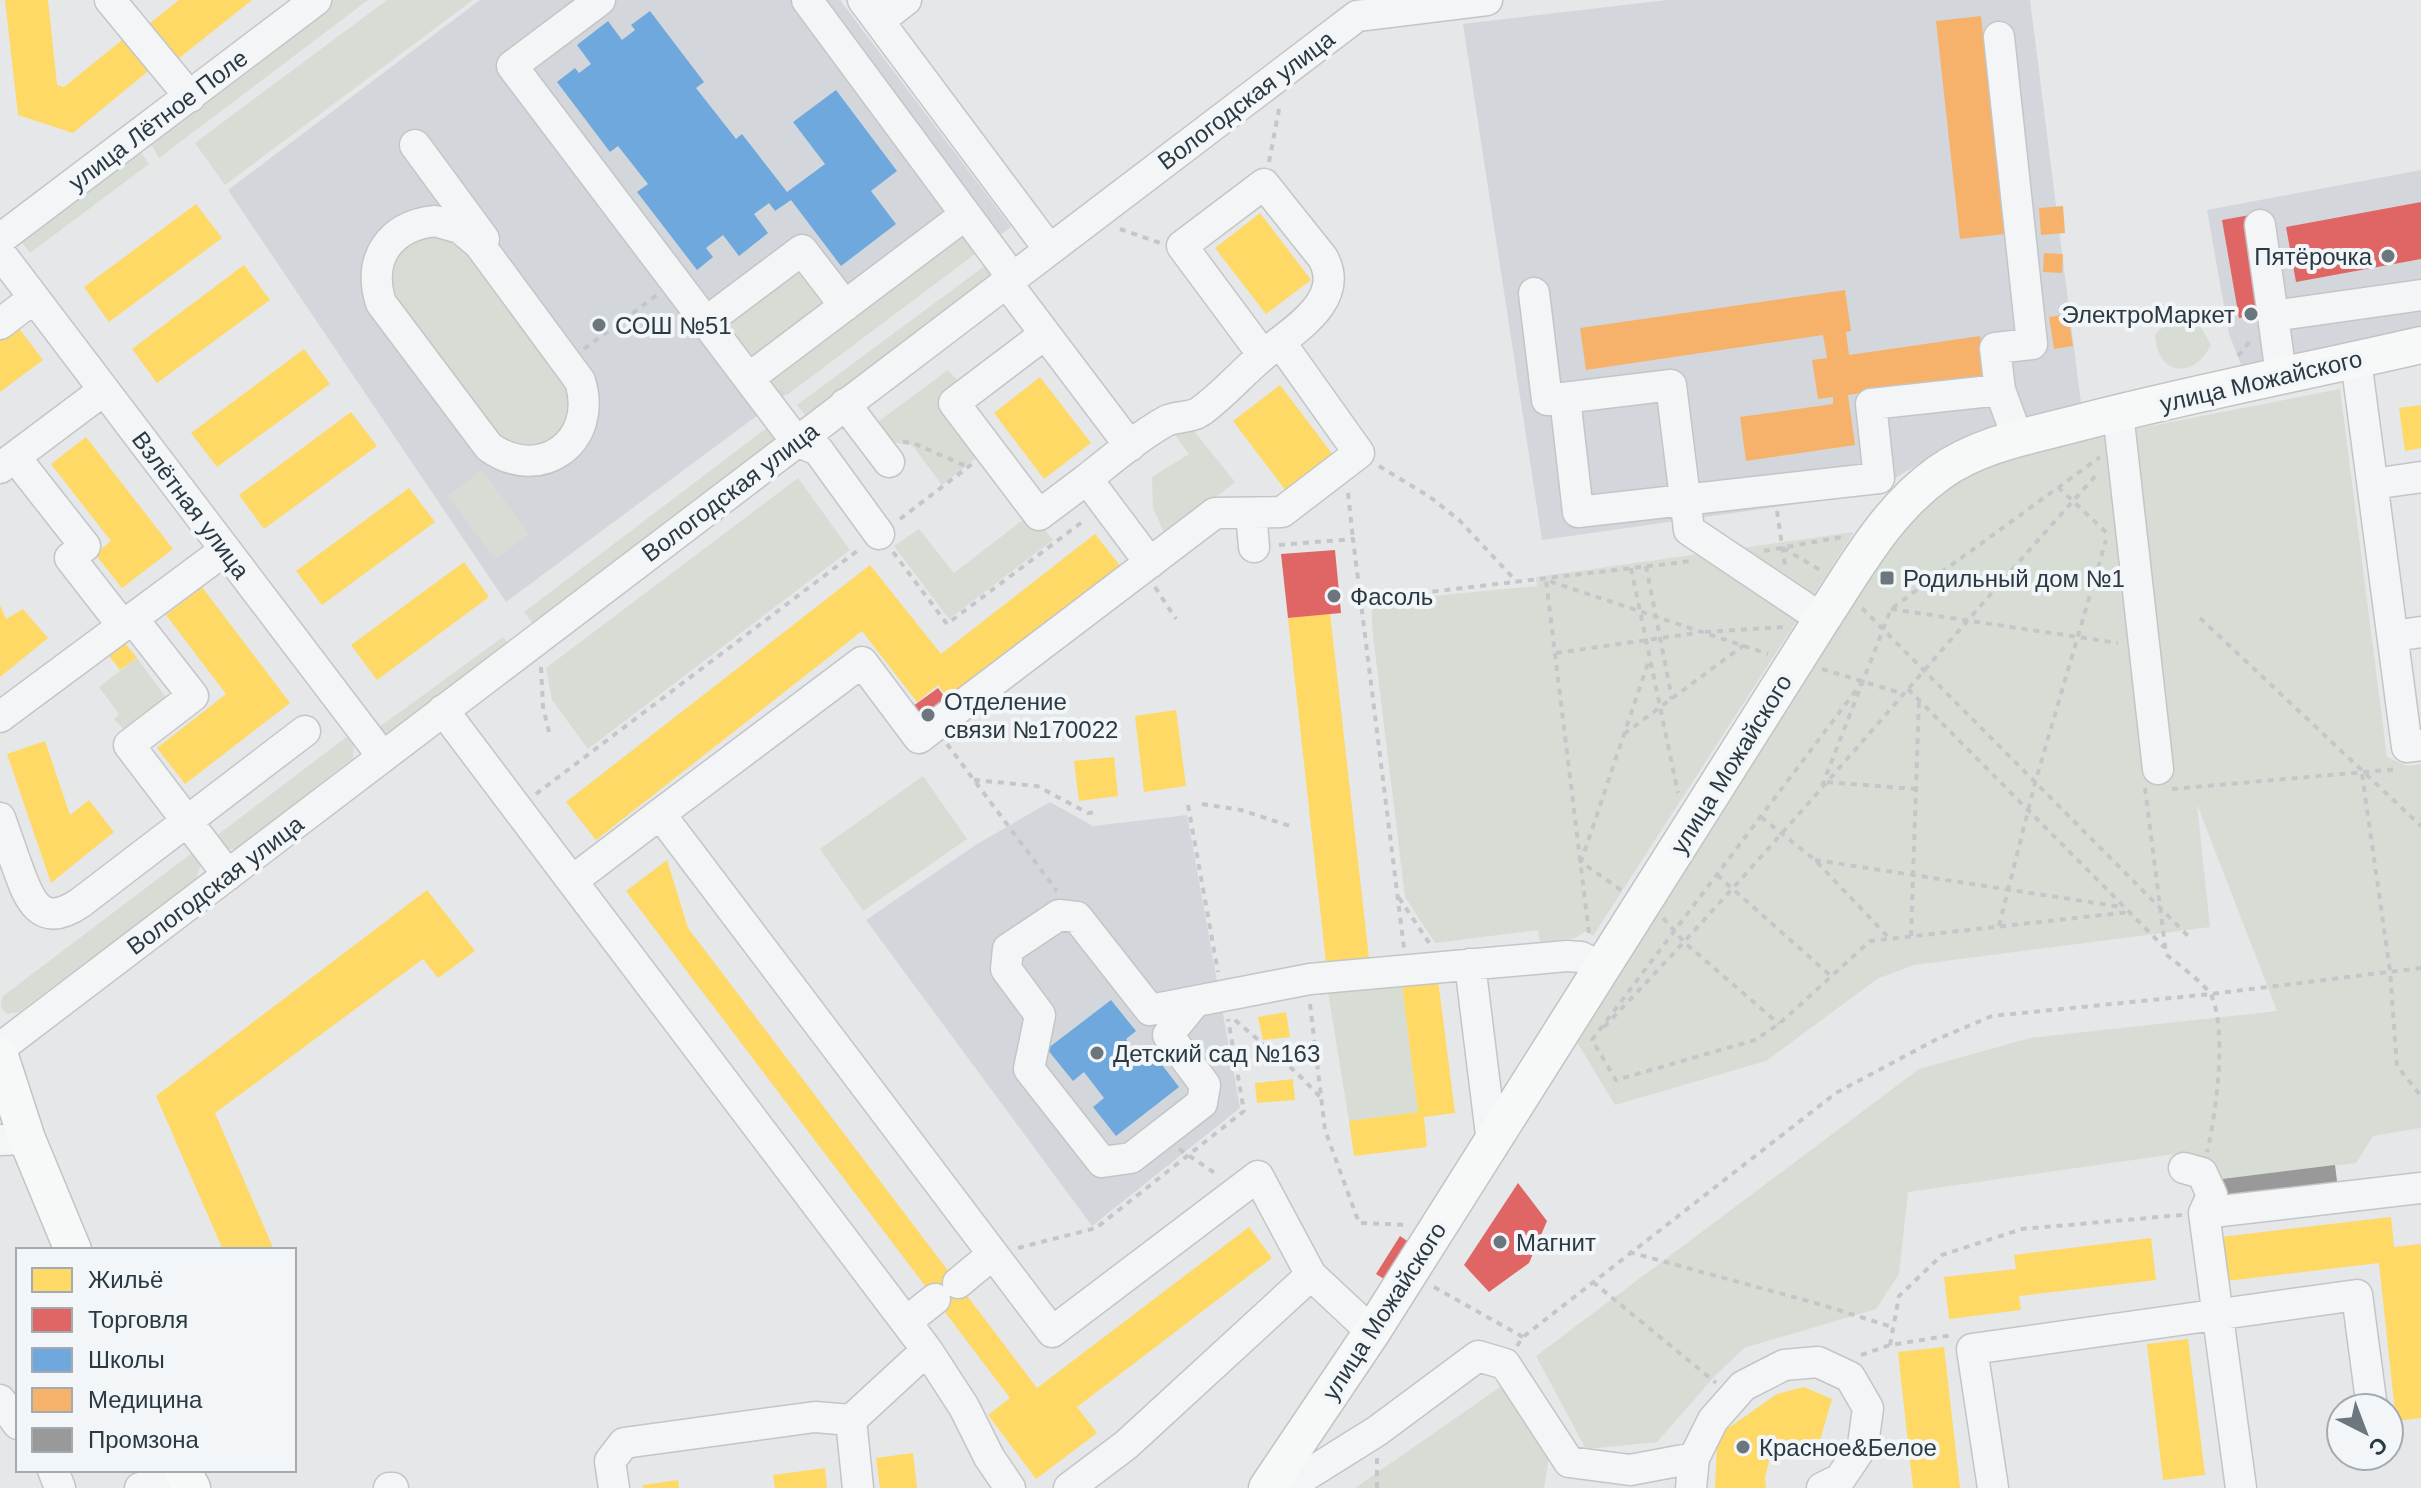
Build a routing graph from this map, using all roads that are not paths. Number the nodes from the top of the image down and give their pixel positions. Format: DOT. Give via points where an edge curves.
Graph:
graph roads {
  1 [pos="316,0"];
  2 [pos="600,0"];
  3 [pos="807,0"];
  4 [pos="906,0"];
  5 [pos="1487,0"];
  6 [pos="118,3"];
  7 [pos="1356,8"];
  8 [pos="871,10"];
  9 [pos="1999,37"];
  10 [pos="190,97"];
  11 [pos="415,145"];
  12 [pos="965,215"];
  13 [pos="2260,225"];
  14 [pos="0,239"];
  15 [pos="1049,249"];
  16 [pos="0,253"];
  17 [pos="1009,280"];
  18 [pos="1534,293"];
  19 [pos="2421,295"];
  20 [pos="34,298"];
  21 [pos="845,306"];
  22 [pos="2273,316"];
  23 [pos="706,322"];
  24 [pos="0,324"];
  25 [pos="1045,334"];
  26 [pos="2421,345"];
  27 [pos="1272,348"];
  28 [pos="2356,360"];
  29 [pos="577,368"];
  30 [pos="2281,375"];
  31 [pos="749,378"];
  32 [pos="104,390"];
  33 [pos="2000,390"];
  34 [pos="1565,398"];
  35 [pos="845,404"];
  36 [pos="2118,413"];
  37 [pos="2018,439"];
  38 [pos="796,441"];
  39 [pos="1130,446"];
  40 [pos="880,450"];
  41 [pos="8,462"];
  42 [pos="2421,477"];
  43 [pos="1087,479"];
  44 [pos="2373,484"];
  45 [pos="1685,500"];
  46 [pos="1251,513"];
  47 [pos="879,534"];
  48 [pos="1254,547"];
  49 [pos="225,550"];
  50 [pos="1146,566"];
  51 [pos="1822,619"];
  52 [pos="128,623"];
  53 [pos="2407,634"];
  54 [pos="443,710"];
  55 [pos="0,717"];
  56 [pos="305,731"];
  57 [pos="383,757"];
  58 [pos="2414,757"];
  59 [pos="2159,779"];
  60 [pos="660,814"];
  61 [pos="0,818"];
  62 [pos="187,821"];
  63 [pos="228,875"];
  64 [pos="572,881"];
  65 [pos="1470,964"];
  66 [pos="1601,967"];
  67 [pos="1209,1000"];
  68 [pos="1150,1010"];
  69 [pos="1168,1035"];
  70 [pos="0,1048"];
  71 [pos="0,1056"];
  72 [pos="14,1139"];
  73 [pos="1492,1143"];
  74 [pos="2193,1170"];
  75 [pos="2421,1188"];
  76 [pos="2204,1213"];
  77 [pos="72,1248"];
  78 [pos="993,1254"];
  79 [pos="1311,1275"];
  80 [pos="2218,1314"];
  81 [pos="906,1322"];
  82 [pos="1372,1332"];
  83 [pos="927,1350"];
  84 [pos="2370,1392"];
  85 [pos="0,1400"];
  86 [pos="851,1420"];
  87 [pos="16,1421"];
  88 [pos="1694,1458"];
  89 [pos="612,1475"];
  90 [pos="1569,1475"];
  91 [pos="187,1479"];
  92 [pos="140,1488"];
  93 [pos="858,1488"];
  94 [pos="1010,1488"];
  95 [pos="1069,1488"];
  96 [pos="1267,1488"];
  97 [pos="1286,1488"];
  98 [pos="1691,1488"];
  99 [pos="1822,1488"];
  100 [pos="1993,1488"];
  101 [pos="2241,1488"];
  1 -- 10 [label="street, улица Лётное Поле"];
  2 -- 23 [label="street" via="512,66"];
  3 -- 12 [label="street"];
  4 -- 8 [label="street"];
  5 -- 7 [label="street, Вологодская улица"];
  6 -- 10 [label="street"];
  7 -- 15 [label="street, Вологодская улица"];
  8 -- 15 [label="street"];
  9 -- 33 [label="street" via="2032,344 1995,348"];
  10 -- 14 [label="street, улица Лётное Поле"];
  11 -- 29 [label="street"];
  12 -- 17 [label="street"];
  12 -- 21 [label="street"];
  13 -- 22 [label="street"];
  15 -- 17 [label="street, Вологодская улица"];
  16 -- 20 [label="street, Взлётная улица"];
  17 -- 25 [label="street"];
  17 -- 35 [label="street, Вологодская улица"];
  18 -- 34 [label="street" via="1547,400"];
  19 -- 22 [label="street"];
  20 -- 24 [label="street"];
  20 -- 32 [label="street, Взлётная улица"];
  21 -- 23 [label="street" via="802,250"];
  21 -- 31 [label="street"];
  22 -- 30 [label="street"];
  23 -- 31 [label="street"];
  25 -- 39 [label="street"];
  25 -- 43 [label="street" via="954,403 979,459 1039,515"];
  26 -- 28 [label="main road, улица Можайского"];
  27 -- 27 [label="street" via="1182,246 1264,184 1329,269 1321,304"];
  27 -- 39 [label="street" via="1199,413 1169,420"];
  27 -- 46 [label="street" via="1352,459 1282,512"];
  28 -- 30 [label="main road, улица Можайского"];
  28 -- 44 [label="street"];
  29 -- 29 [label="street" via="585,406 571,442 537,461 500,455 480,437 381,303 376,278 382,253 410,227 435,221 460,228 479,244"];
  30 -- 36 [label="main road, улица Можайского"];
  31 -- 38 [label="street"];
  32 -- 41 [label="street"];
  32 -- 49 [label="street, Взлётная улица"];
  33 -- 37 [label="street"];
  33 -- 45 [label="street" via="1871,404 1879,478"];
  34 -- 45 [label="street" via="1578,512"];
  34 -- 45 [label="street" via="1671,385"];
  35 -- 38 [label="street, Вологодская улица"];
  35 -- 40 [label="street"];
  36 -- 37 [label="main road, улица Можайского"];
  36 -- 59 [label="street"];
  37 -- 51 [label="main road, улица Можайского" via="1967,456 1918,490 1878,534"];
  38 -- 47 [label="street" via="818,450"];
  38 -- 54 [label="street, Вологодская улица"];
  39 -- 43 [label="street"];
  41 -- 52 [label="street" via="85,546 70,558"];
  42 -- 44 [label="street"];
  43 -- 50 [label="street"];
  44 -- 53 [label="street"];
  45 -- 51 [label="street" via="1689,530"];
  46 -- 48 [label="street"];
  46 -- 50 [label="street" via="1215,513"];
  49 -- 52 [label="street"];
  49 -- 57 [label="street, Взлётная улица"];
  50 -- 60 [label="street" via="919,738 862,662"];
  51 -- 66 [label="main road, улица Можайского" via="1784,647"];
  52 -- 55 [label="street"];
  52 -- 62 [label="street" via="193,696 129,745"];
  53 -- 58 [label="street" via="2407,747"];
  54 -- 57 [label="street, Вологодская улица"];
  54 -- 64 [label="street" via="527,801"];
  56 -- 62 [label="street"];
  57 -- 63 [label="street, Вологодская улица"];
  60 -- 64 [label="street"];
  60 -- 78 [label="street"];
  61 -- 62 [label="street" via="31,902 56,914 80,903"];
  62 -- 63 [label="street"];
  63 -- 70 [label="street, Вологодская улица"];
  64 -- 81 [label="street"];
  65 -- 66 [label="street" via="1567,956"];
  65 -- 67 [label="street" via="1310,979"];
  65 -- 73 [label="street"];
  66 -- 73 [label="main road, улица Можайского"];
  67 -- 68 [label="street"];
  67 -- 69 [label="street"];
  68 -- 69 [label="street"];
  68 -- 69 [label="street" via="1077,917 1059,915 1008,949 1006,969 1040,1015 1029,1069 1102,1162 1131,1158 1202,1103 1205,1085"];
  71 -- 72 [label="main road"];
  72 -- 77 [label="main road"];
  73 -- 82 [label="main road, улица Можайского"];
  74 -- 76 [label="street" via="2212,1195"];
  75 -- 76 [label="street"];
  76 -- 80 [label="street"];
  78 -- 79 [label="street" via="1052,1332 1258,1176"];
  78 -- 81 [label="street"];
  79 -- 82 [label="street"];
  79 -- 95 [label="street" via="1126,1445"];
  80 -- 84 [label="street" via="2357,1295"];
  80 -- 100 [label="street" via="1972,1349"];
  80 -- 101 [label="street"];
  81 -- 83 [label="street"];
  82 -- 96 [label="main road, улица Можайского"];
  83 -- 86 [label="street"];
  83 -- 94 [label="street"];
  85 -- 87 [label="street"];
  86 -- 89 [label="street" via="815,1417 624,1443"];
  86 -- 93 [label="street"];
  88 -- 90 [label="street"];
  88 -- 98 [label="street"];
  88 -- 99 [label="street" via="1713,1420 1743,1386 1784,1365 1818,1362 1850,1377 1868,1408 1863,1445 1840,1479"];
  90 -- 97 [label="street" via="1505,1364 1478,1356 1377,1431"];
  91 -- 92 [label="street"];
}
